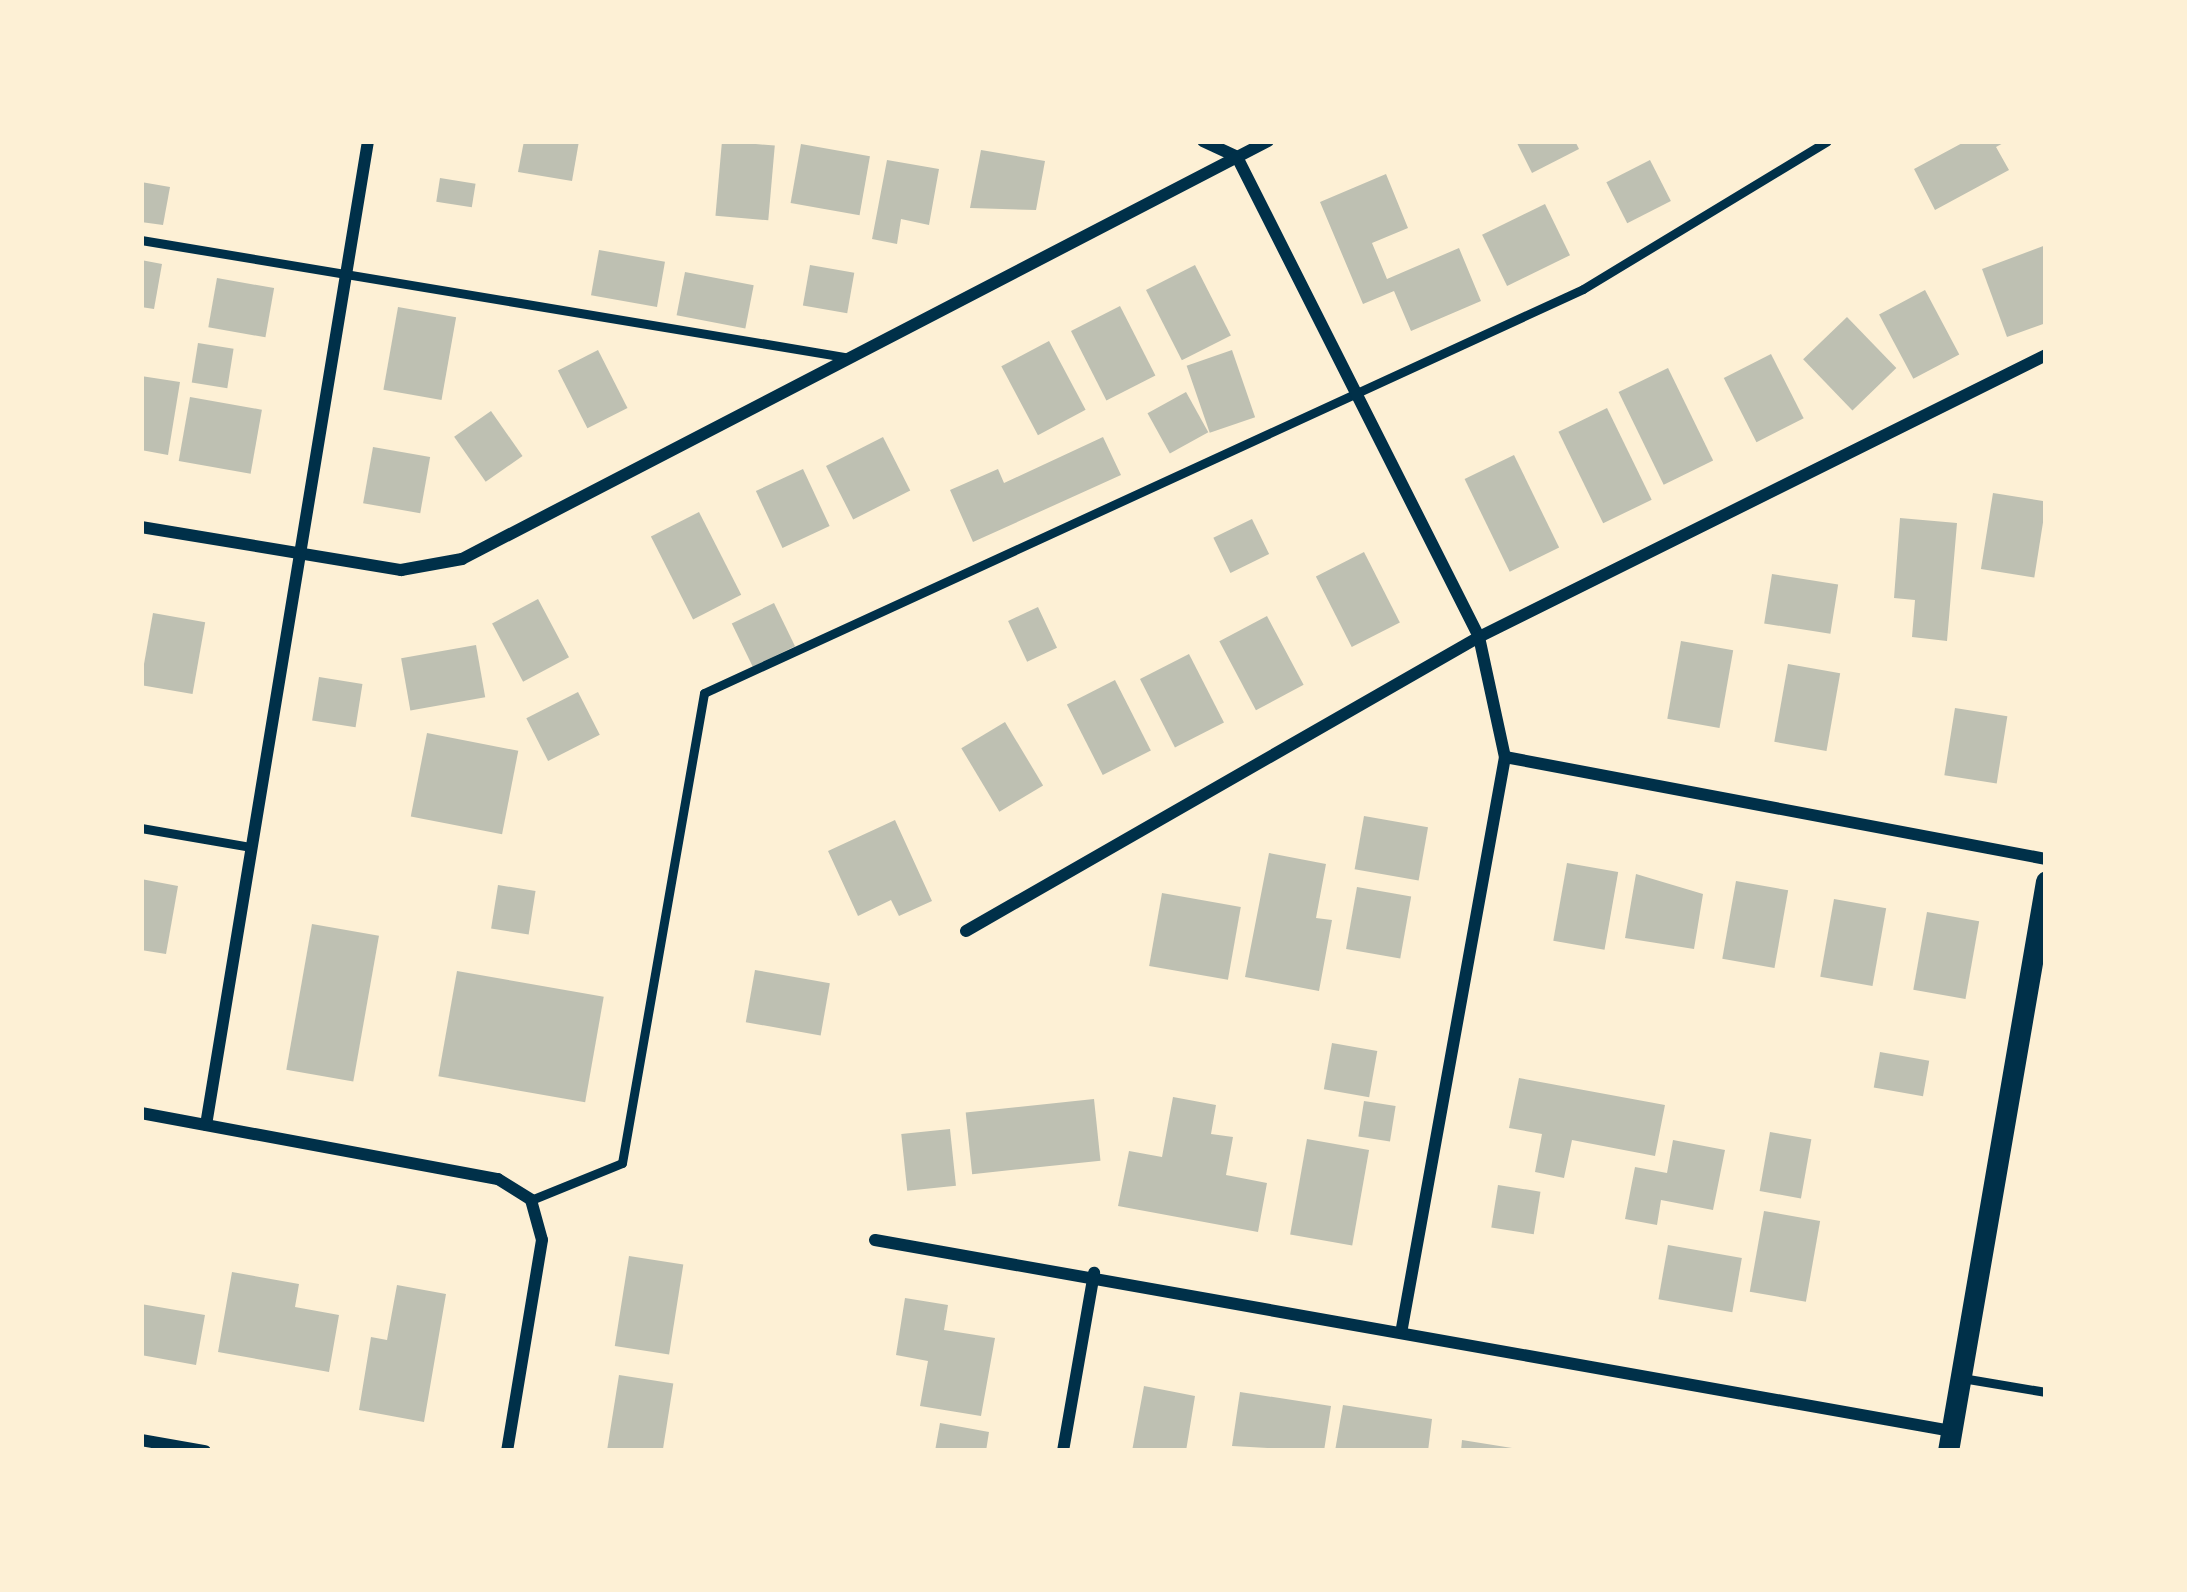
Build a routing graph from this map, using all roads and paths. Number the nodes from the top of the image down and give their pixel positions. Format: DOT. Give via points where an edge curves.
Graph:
graph roads {
  1 [pos="368,141"];
  2 [pos="1203,141"];
  3 [pos="1268,141"];
  4 [pos="1827,141"];
  5 [pos="1237,157"];
  6 [pos="141,240"];
  7 [pos="345,274"];
  8 [pos="2046,355"];
  9 [pos="845,356"];
  10 [pos="1357,394"];
  11 [pos="141,527"];
  12 [pos="298,553"];
  13 [pos="1479,637"];
  14 [pos="1505,757"];
  15 [pos="141,828"];
  16 [pos="251,847"];
  17 [pos="2046,859"];
  18 [pos="2046,881"];
  19 [pos="966,931"];
  20 [pos="141,1113"];
  21 [pos="206,1125"];
  22 [pos="531,1200"];
  23 [pos="875,1240"];
  24 [pos="1094,1274"];
  25 [pos="1401,1333"];
  26 [pos="1961,1378"];
  27 [pos="2046,1392"];
  28 [pos="141,1440"];
  29 [pos="1950,1441"];
  30 [pos="205,1451"];
  31 [pos="507,1451"];
  32 [pos="1064,1451"];
  1 -- 7 [label="street"];
  2 -- 5 [label="street"];
  3 -- 5 [label="street"];
  4 -- 10 [label="lane" via="1583,289"];
  5 -- 9 [label="street"];
  5 -- 10 [label="street"];
  6 -- 7 [label="lane"];
  7 -- 9 [label="lane"];
  7 -- 12 [label="street"];
  8 -- 13 [label="street"];
  9 -- 12 [label="street" via="462,559 401,570"];
  10 -- 13 [label="street"];
  10 -- 22 [label="lane" via="704,693 622,1162"];
  11 -- 12 [label="street"];
  12 -- 16 [label="street"];
  13 -- 14 [label="street"];
  13 -- 19 [label="street"];
  14 -- 17 [label="street"];
  14 -- 25 [label="street"];
  15 -- 16 [label="lane"];
  16 -- 21 [label="street"];
  18 -- 26 [label="street"];
  20 -- 21 [label="street"];
  21 -- 22 [label="street" via="498,1179"];
  22 -- 31 [label="street" via="542,1240"];
  23 -- 24 [label="street"];
  24 -- 25 [label="street"];
  24 -- 32 [label="street"];
  25 -- 29 [label="street"];
  26 -- 27 [label="lane"];
  26 -- 29 [label="street"];
  28 -- 30 [label="street"];
}
